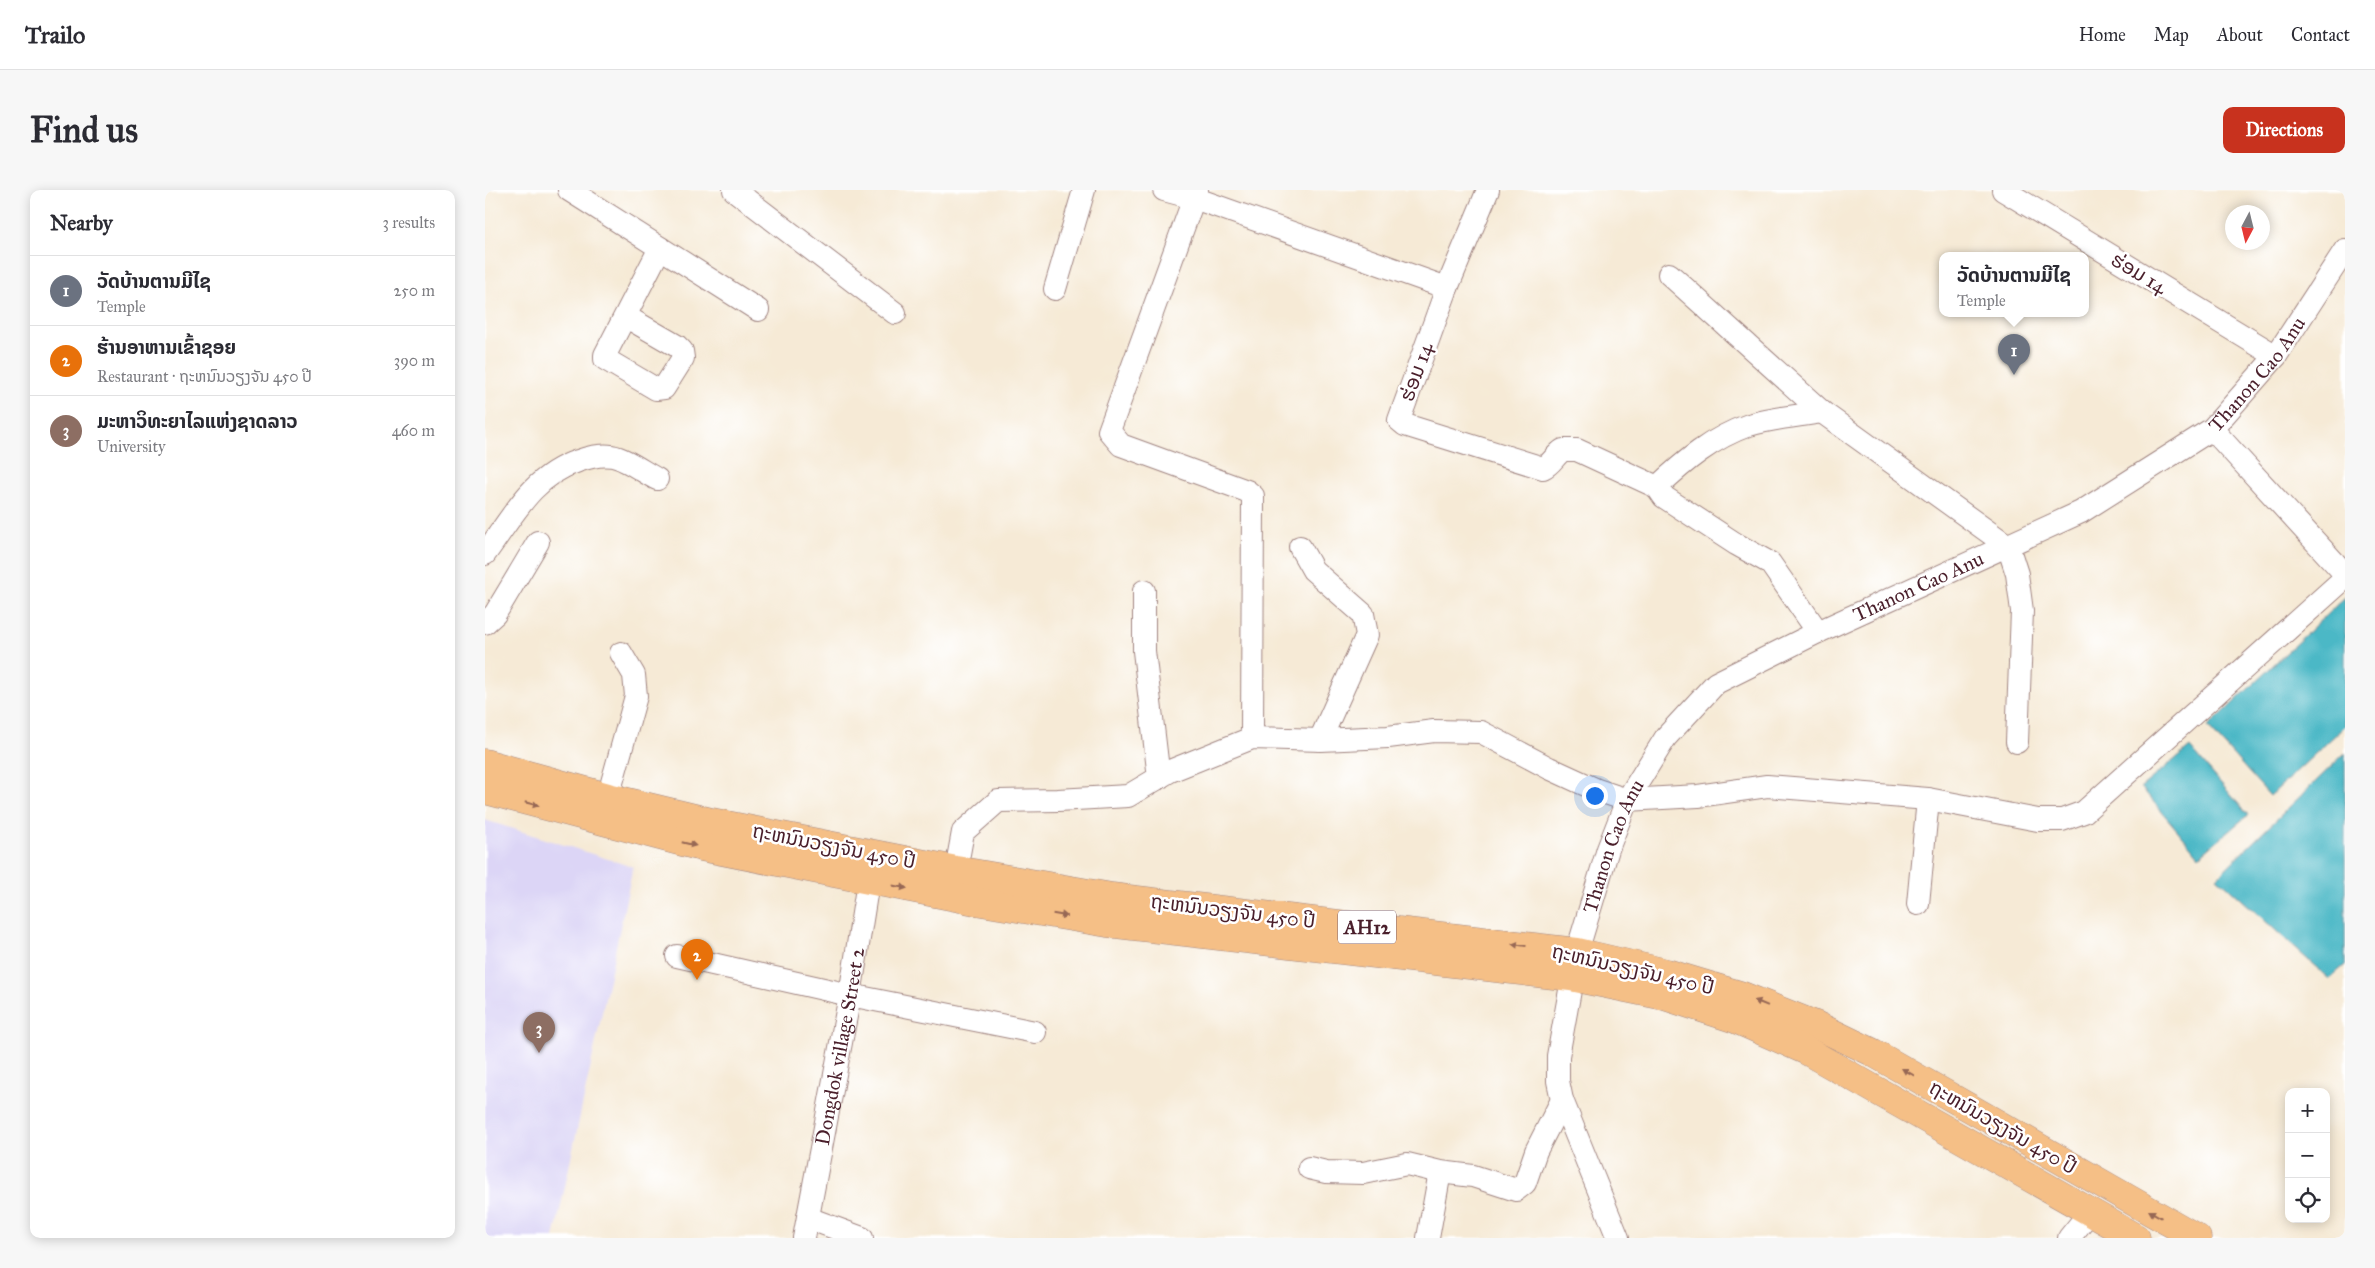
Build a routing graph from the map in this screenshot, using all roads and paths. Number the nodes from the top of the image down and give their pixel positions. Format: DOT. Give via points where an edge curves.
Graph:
graph roads {
  1 [pos="569,190"];
  2 [pos="733,190"];
  3 [pos="1084,190"];
  4 [pos="1164,190"];
  5 [pos="1488,190"];
  6 [pos="2003,190"];
  7 [pos="1195,194"];
  8 [pos="660,248"];
  9 [pos="2345,250"];
  10 [pos="1669,274"];
  11 [pos="1447,288"];
  12 [pos="1055,289"];
  13 [pos="758,310"];
  14 [pos="895,313"];
  15 [pos="625,316"];
  16 [pos="2276,356"];
  17 [pos="1822,412"];
  18 [pos="2213,429"];
  19 [pos="657,479"];
  20 [pos="1657,487"];
  21 [pos="538,542"];
  22 [pos="2008,546"];
  23 [pos="1300,548"];
  24 [pos="485,554"];
  25 [pos="2345,574"];
  26 [pos="2345,578"];
  27 [pos="1143,591"];
  28 [pos="485,623"];
  29 [pos="1818,632"];
  30 [pos="621,652"];
  31 [pos="1252,738"];
  32 [pos="1320,740"];
  33 [pos="2017,742"];
  34 [pos="485,763"];
  35 [pos="1159,778"];
  36 [pos="485,790"];
  37 [pos="608,797"];
  38 [pos="1927,799"];
  39 [pos="1627,800"];
  40 [pos="873,854"];
  41 [pos="956,870"];
  42 [pos="868,881"];
  43 [pos="1918,904"];
  44 [pos="677,956"];
  45 [pos="1574,964"];
  46 [pos="850,995"];
  47 [pos="1035,1032"];
  48 [pos="1562,1100"];
  49 [pos="1309,1168"];
  50 [pos="1440,1172"];
  51 [pos="2090,1212"];
  52 [pos="806,1228"];
  53 [pos="862,1238"];
  54 [pos="1428,1238"];
  55 [pos="1618,1238"];
  56 [pos="2069,1238"];
  57 [pos="2136,1238"];
  58 [pos="2197,1238"];
  1 -- 8 [label="street"];
  2 -- 14 [label="street"];
  3 -- 12 [label="street"];
  4 -- 7 [label="street"];
  5 -- 11 [label="street, ຮ່ອມ 14"];
  6 -- 16 [label="street, ຮ່ອມ 14"];
  7 -- 11 [label="street"];
  7 -- 31 [label="street" via="1109,431 1121,445 1247,491 1253,496"];
  8 -- 13 [label="street"];
  8 -- 15 [label="street"];
  9 -- 16 [label="street, Thanon Cao Anu"];
  10 -- 17 [label="street"];
  11 -- 20 [label="street, ຮ່ອມ 14" via="1399,420 1405,425 1543,468 1563,450 1577,450"];
  16 -- 18 [label="street, Thanon Cao Anu"];
  17 -- 20 [label="street" via="1751,425 1717,439 1690,456"];
  17 -- 22 [label="street"];
  18 -- 22 [label="street, Thanon Cao Anu" via="2081,512"];
  18 -- 25 [label="street"];
  19 -- 24 [label="street" via="613,456 592,456 562,466 534,488"];
  20 -- 29 [label="street" via="1664,497 1770,562"];
  21 -- 28 [label="street" via="495,614"];
  22 -- 29 [label="street, Thanon Cao Anu"];
  22 -- 33 [label="street" via="2017,574 2022,611"];
  23 -- 32 [label="street" via="1313,570 1363,614 1367,634"];
  26 -- 38 [label="street" via="2084,812 2062,820 2038,820"];
  27 -- 35 [label="street" via="1144,651"];
  29 -- 39 [label="street, Thanon Cao Anu" via="1716,683 1666,737"];
  30 -- 37 [label="street" via="634,675 636,696"];
  31 -- 32 [label="street"];
  31 -- 35 [label="street"];
  32 -- 39 [label="street" via="1434,731 1481,732 1549,768"];
  34 -- 37 [label="highway, ຖະຫນົນວຽງຈັນ 450 ປີ / AH12"];
  35 -- 41 [label="street" via="1128,796 998,801 963,832"];
  36 -- 42 [label="highway, ຖະຫນົນວຽງຈັນ 450 ປີ / AH12, one-way" via="701,846"];
  37 -- 40 [label="highway, ຖະຫນົນວຽງຈັນ 450 ປີ / AH12" via="712,822"];
  38 -- 39 [label="street" via="1767,786 1698,796"];
  38 -- 43 [label="street"];
  39 -- 45 [label="street, Thanon Cao Anu" via="1608,849"];
  40 -- 41 [label="highway, ຖະຫນົນວຽງຈັນ 450 ປີ / AH12"];
  40 -- 42 [label="street, Dongdok village Street 2"];
  45 -- 41 [label="highway, ຖະຫນົນວຽງຈັນ 450 ປີ / AH12, one-way" via="1112,897"];
  42 -- 45 [label="highway, ຖະຫນົນວຽງຈັນ 450 ປີ / AH12, one-way" via="1107,923"];
  42 -- 46 [label="street, Dongdok village Street 2"];
  44 -- 46 [label="street"];
  45 -- 48 [label="street, Thanon Cao Anu" via="1558,1056"];
  45 -- 51 [label="highway, ຖະຫນົນວຽງຈັນ 450 ປີ / AH12" via="1735,1020 1807,1050"];
  58 -- 45 [label="highway, ຖະຫນົນວຽງຈັນ 450 ປີ / AH12, one-way" via="1873,1052 1818,1026 1743,996 1667,972"];
  46 -- 47 [label="street"];
  46 -- 52 [label="street, Dongdok village Street 2"];
  48 -- 50 [label="street" via="1536,1151 1525,1183 1516,1190 1473,1176"];
  48 -- 55 [label="street, Thanon Cao Anu"];
  49 -- 50 [label="street" via="1363,1173 1407,1164"];
  50 -- 54 [label="street"];
  51 -- 56 [label="street"];
  51 -- 57 [label="highway, ຖະຫນົນວຽງຈັນ 450 ປີ / AH12"];
  52 -- 53 [label="street"];
}
